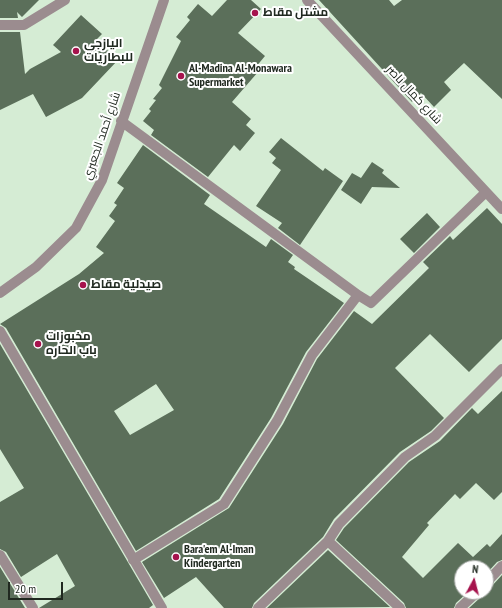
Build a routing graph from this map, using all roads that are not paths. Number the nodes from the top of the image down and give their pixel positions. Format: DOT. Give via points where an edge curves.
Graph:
graph roads {
  1 [pos="65,0"];
  2 [pos="164,0"];
  3 [pos="307,0"];
  4 [pos="0,25"];
  5 [pos="121,121"];
  6 [pos="486,192"];
  7 [pos="502,208"];
  8 [pos="0,293"];
  9 [pos="358,295"];
  10 [pos="0,331"];
  11 [pos="502,369"];
  12 [pos="328,541"];
  13 [pos="0,555"];
  14 [pos="133,560"];
  15 [pos="502,566"];
  16 [pos="494,574"];
  17 [pos="468,600"];
  18 [pos="33,608"];
  19 [pos="162,608"];
  20 [pos="258,608"];
  21 [pos="400,608"];
  22 [pos="460,608"];
  1 -- 4 [label="street" via="24,25"];
  2 -- 5 [label="street, شارع أحمد الجعبري"];
  3 -- 6 [label="street, شارع كمال ناصر"];
  5 -- 8 [label="street, شارع أحمد الجعبري" via="102,180 76,228 36,267"];
  5 -- 9 [label="street"];
  6 -- 7 [label="street, شارع كمال ناصر"];
  6 -- 9 [label="street" via="371,303"];
  9 -- 14 [label="street" via="312,355 277,421 224,504"];
  10 -- 14 [label="street"];
  11 -- 12 [label="street" via="435,436 400,463 339,524"];
  12 -- 20 [label="street"];
  12 -- 21 [label="street"];
  13 -- 18 [label="street"];
  14 -- 19 [label="street"];
  15 -- 16 [label="street"];
  17 -- 22 [label="street"];
}
